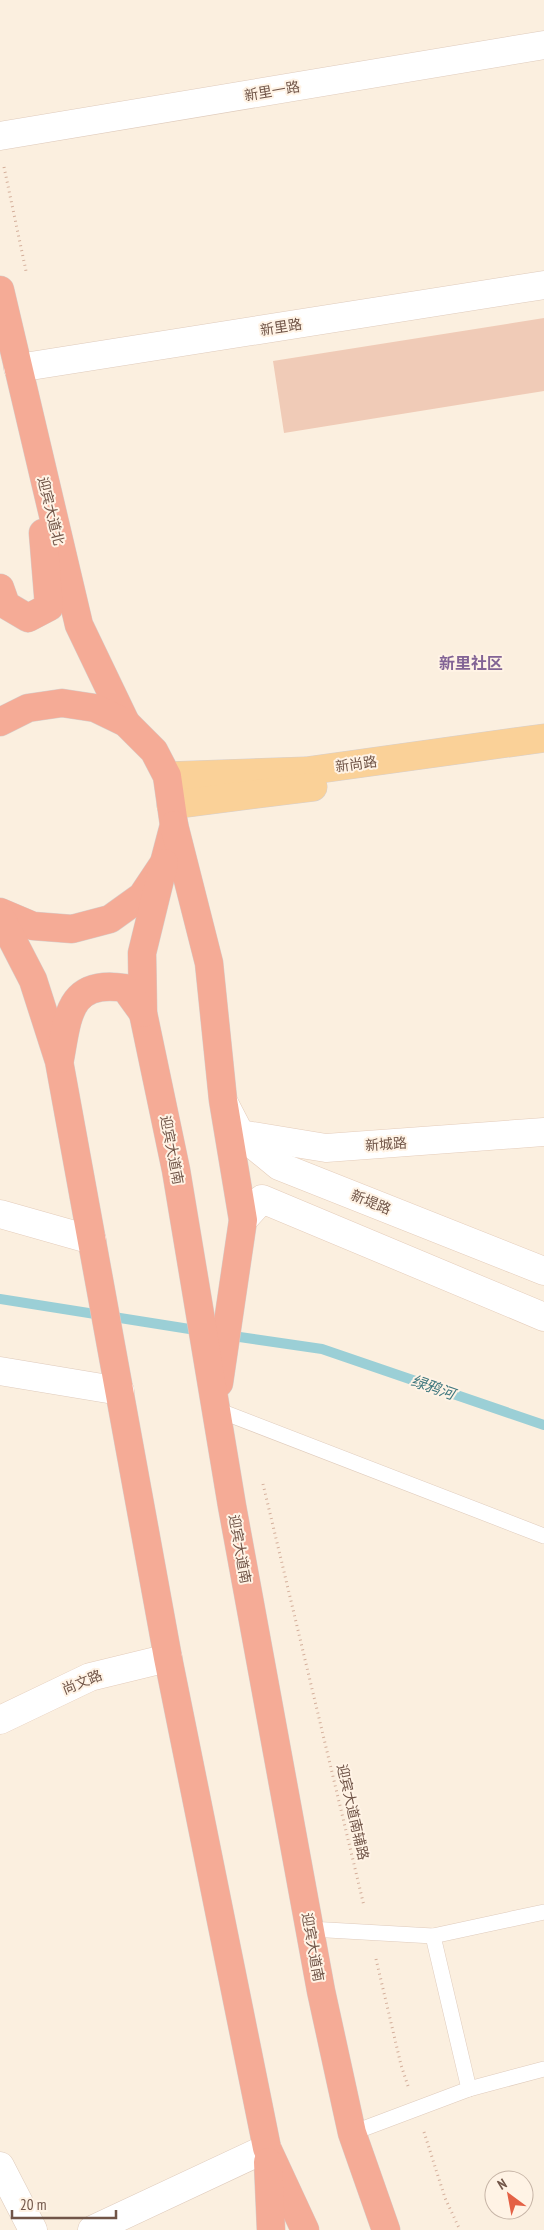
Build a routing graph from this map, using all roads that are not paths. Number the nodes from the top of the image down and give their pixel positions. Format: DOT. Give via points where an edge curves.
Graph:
graph roads {
  1 [pos="544,45"];
  2 [pos="0,136"];
  3 [pos="544,285"];
  4 [pos="0,290"];
  5 [pos="18,368"];
  6 [pos="37,452"];
  7 [pos="0,588"];
  8 [pos="0,722"];
  9 [pos="126,723"];
  10 [pos="544,738"];
  11 [pos="544,758"];
  12 [pos="167,776"];
  13 [pos="173,815"];
  14 [pos="164,863"];
  15 [pos="0,912"];
  16 [pos="0,916"];
  17 [pos="143,1013"];
  18 [pos="60,1061"];
  19 [pos="544,1132"];
  20 [pos="234,1134"];
  21 [pos="0,1214"];
  22 [pos="243,1220"];
  23 [pos="92,1240"];
  24 [pos="544,1271"];
  25 [pos="544,1317"];
  26 [pos="0,1371"];
  27 [pos="119,1385"];
  28 [pos="214,1399"];
  29 [pos="544,1536"];
  30 [pos="168,1658"];
  31 [pos="0,1720"];
  32 [pos="544,1912"];
  33 [pos="310,1929"];
  34 [pos="433,1936"];
  35 [pos="544,2069"];
  36 [pos="469,2089"];
  37 [pos="352,2133"];
  38 [pos="267,2148"];
  39 [pos="0,2166"];
  40 [pos="33,2230"];
  41 [pos="92,2230"];
  42 [pos="271,2230"];
  43 [pos="305,2230"];
  44 [pos="386,2230"];
  1 -- 2 [label="street, 新里一路"];
  3 -- 5 [label="street, 新里路"];
  4 -- 5 [label="highway, 迎宾大道北"];
  5 -- 6 [label="highway, 迎宾大道北"];
  6 -- 7 [label="highway" via="49,607 28,618 6,605"];
  6 -- 9 [label="highway, 迎宾大道北" via="79,626"];
  8 -- 9 [label="highway" via="28,708 62,703 96,708"];
  9 -- 12 [label="highway" via="154,751"];
  10 -- 12 [label="main road, 新尚路" via="306,771"];
  11 -- 13 [label="main road, 新尚路"];
  12 -- 13 [label="highway"];
  13 -- 14 [label="highway, 迎宾大道南"];
  13 -- 20 [label="highway" via="209,962 223,1100"];
  14 -- 15 [label="highway" via="142,896 110,919 72,929 33,926"];
  14 -- 17 [label="highway, 迎宾大道南" via="142,953"];
  16 -- 18 [label="highway" via="32,980"];
  17 -- 18 [label="highway" via="125,988 106,985 81,994 68,1012"];
  17 -- 28 [label="highway, 迎宾大道南" via="176,1170"];
  18 -- 23 [label="highway"];
  19 -- 20 [label="street, 新城路" via="326,1148"];
  20 -- 22 [label="highway"];
  20 -- 24 [label="street, 新堤路" via="279,1166"];
  21 -- 23 [label="street"];
  22 -- 25 [label="street" via="262,1200"];
  22 -- 28 [label="highway"];
  23 -- 27 [label="highway"];
  26 -- 27 [label="street"];
  27 -- 30 [label="highway"];
  28 -- 29 [label="lane"];
  28 -- 33 [label="highway, 迎宾大道南"];
  30 -- 31 [label="street, 尚文路" via="90,1676"];
  30 -- 38 [label="highway"];
  32 -- 34 [label="lane"];
  33 -- 34 [label="lane"];
  33 -- 37 [label="highway, 迎宾大道南"];
  34 -- 36 [label="lane"];
  35 -- 36 [label="lane"];
  36 -- 37 [label="lane"];
  37 -- 44 [label="highway, 迎宾大道南"];
  38 -- 41 [label="street"];
  38 -- 42 [label="highway"];
  38 -- 43 [label="highway"];
  39 -- 40 [label="street"];
}
